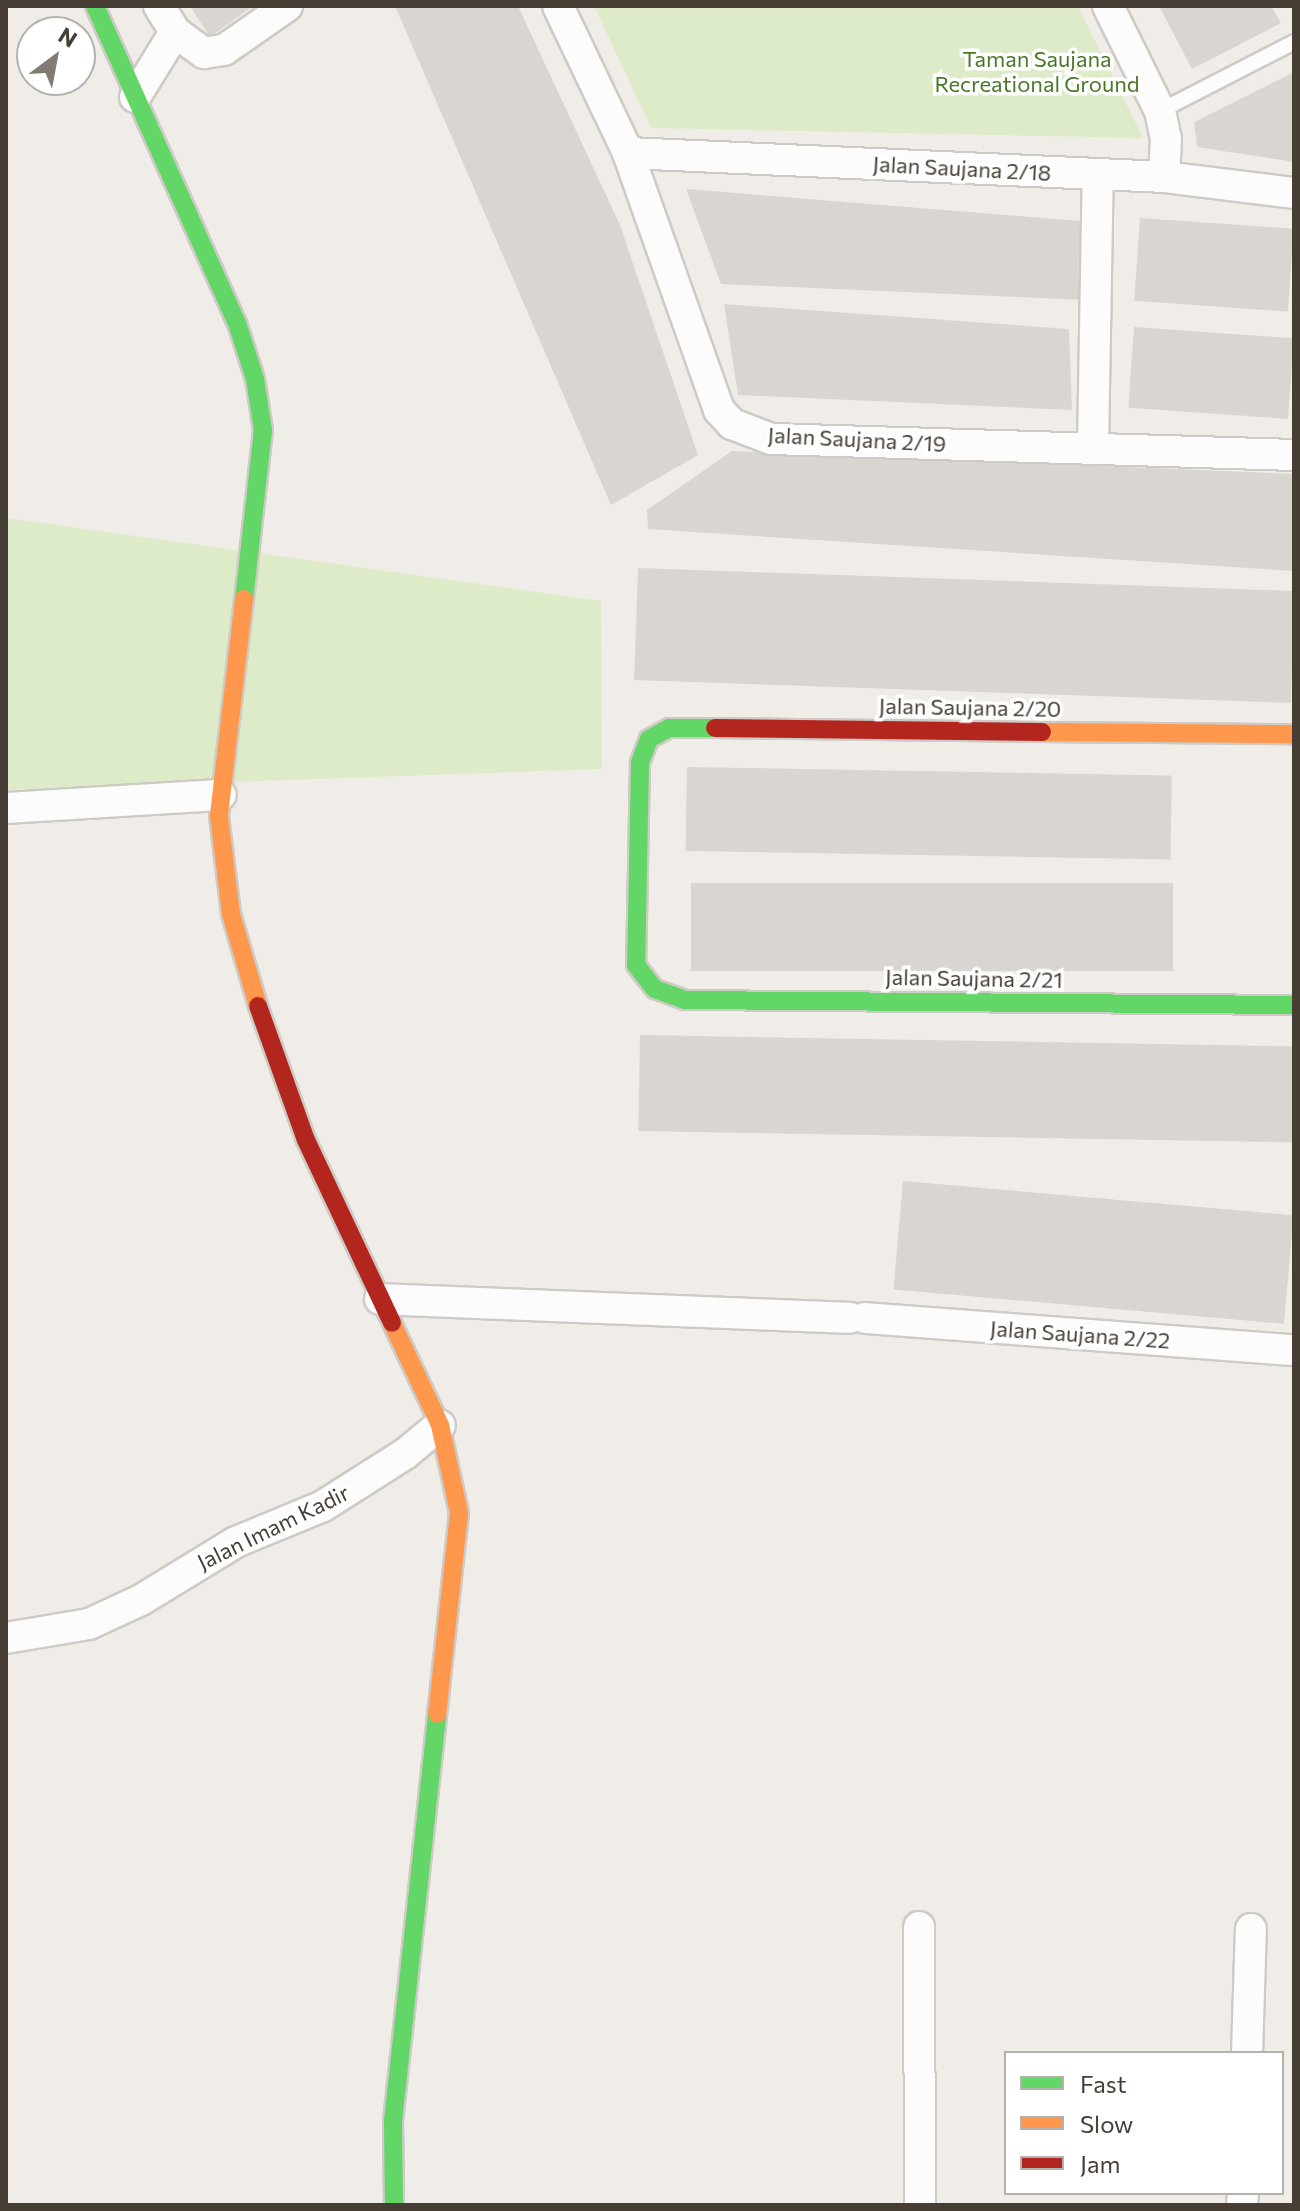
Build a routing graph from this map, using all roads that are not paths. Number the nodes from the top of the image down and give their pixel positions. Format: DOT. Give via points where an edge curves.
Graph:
graph roads {
  1 [pos="95,6"];
  2 [pos="159,6"];
  3 [pos="287,6"];
  4 [pos="558,6"];
  5 [pos="1108,6"];
  6 [pos="175,32"];
  7 [pos="1294,42"];
  8 [pos="135,97"];
  9 [pos="1160,111"];
  10 [pos="628,153"];
  11 [pos="1098,174"];
  12 [pos="1164,177"];
  13 [pos="1294,193"];
  14 [pos="1093,447"];
  15 [pos="1294,455"];
  16 [pos="1294,734"];
  17 [pos="221,795"];
  18 [pos="6,808"];
  19 [pos="655,989"];
  20 [pos="1294,1005"];
  21 [pos="380,1299"];
  22 [pos="1294,1350"];
  23 [pos="440,1425"];
  24 [pos="6,1638"];
  25 [pos="919,1927"];
  26 [pos="1251,1929"];
  27 [pos="1247,2051"];
  28 [pos="394,2205"];
  29 [pos="920,2205"];
  1 -- 8 [label="street"];
  2 -- 6 [label="street"];
  3 -- 6 [label="street" via="224,50 204,53"];
  4 -- 10 [label="street, Jalan Saujana 2/19"];
  5 -- 9 [label="street"];
  6 -- 8 [label="street"];
  7 -- 9 [label="lane"];
  8 -- 17 [label="street" via="238,326 255,379 263,430"];
  9 -- 12 [label="street" via="1166,139"];
  10 -- 11 [label="street, Jalan Saujana 2/18"];
  10 -- 14 [label="street, Jalan Saujana 2/19" via="719,410 732,424 771,439"];
  11 -- 12 [label="street, Jalan Saujana 2/18"];
  11 -- 14 [label="street"];
  12 -- 13 [label="street, Jalan Saujana 2/18"];
  14 -- 15 [label="street, Jalan Saujana 2/19"];
  16 -- 19 [label="street, Jalan Saujana 2/20" via="669,728 649,739 640,763 636,965"];
  17 -- 18 [label="street"];
  17 -- 21 [label="street" via="231,914 260,1013 306,1140"];
  19 -- 20 [label="street, Jalan Saujana 2/21" via="685,1000"];
  21 -- 22 [label="street, Jalan Saujana 2/22" via="857,1318"];
  21 -- 23 [label="street"];
  23 -- 24 [label="street, Jalan Imam Kadir" via="323,1506 236,1542 141,1600 89,1624"];
  23 -- 28 [label="street" via="459,1513 457,1550 393,2121"];
  25 -- 29 [label="street"];
  26 -- 27 [label="street"];
}
